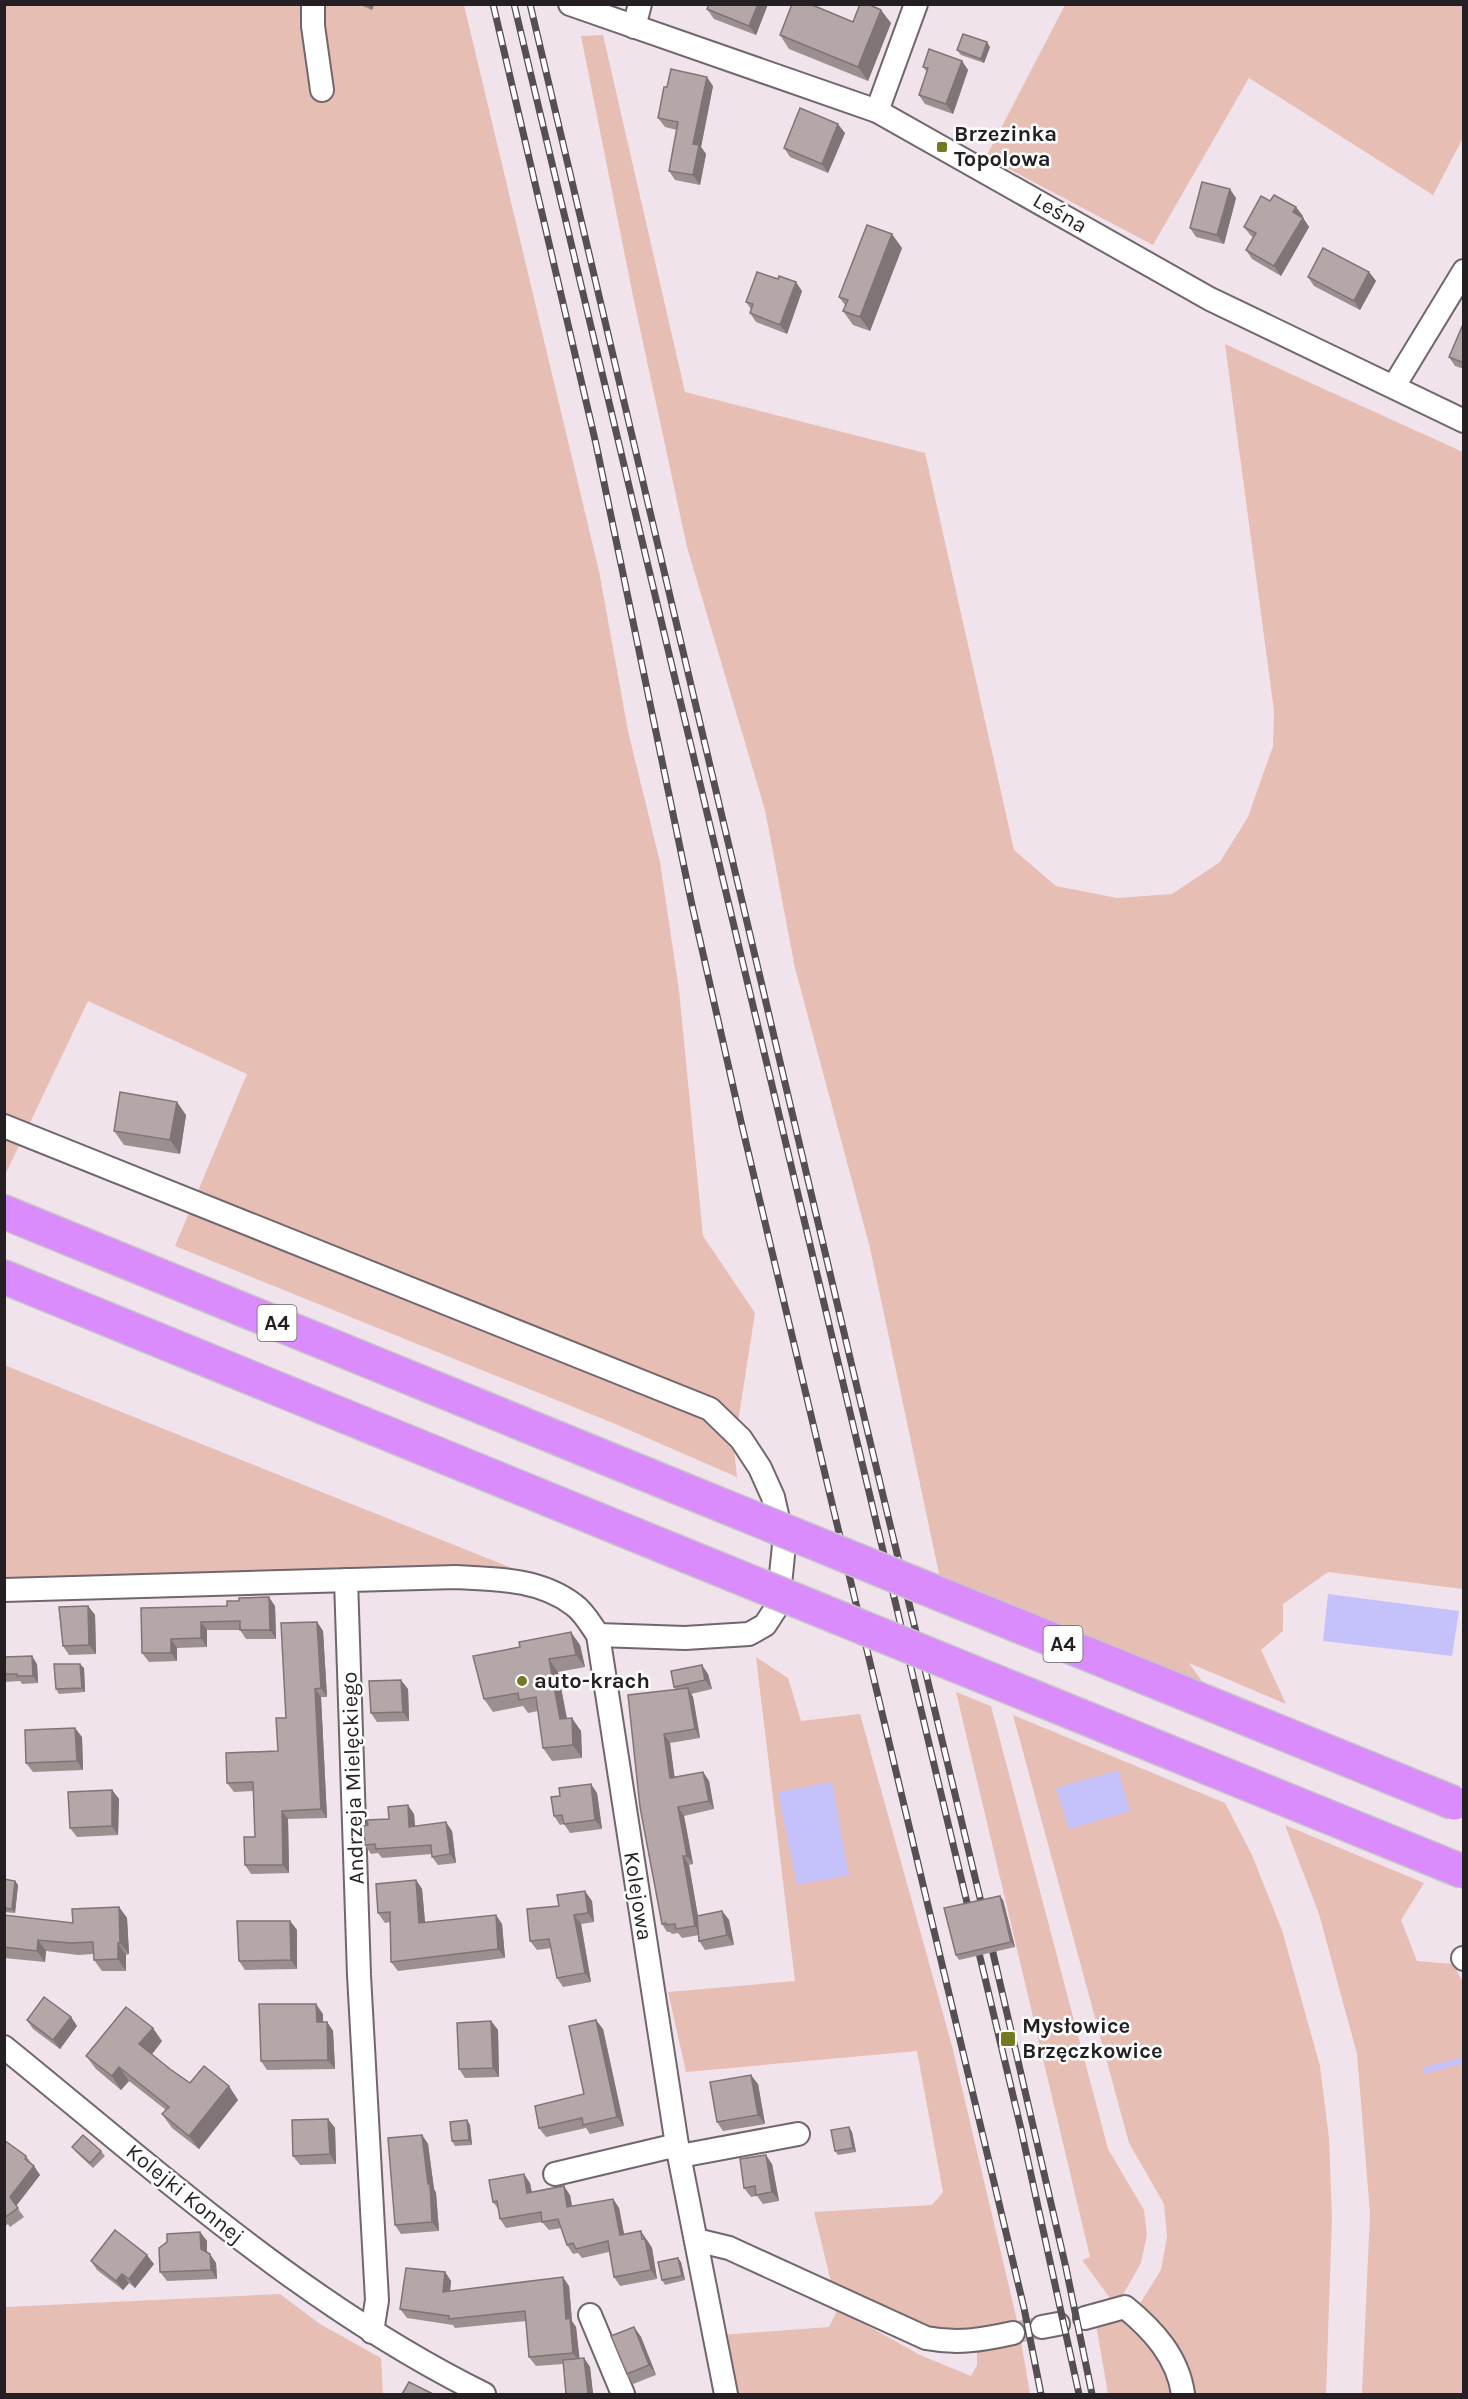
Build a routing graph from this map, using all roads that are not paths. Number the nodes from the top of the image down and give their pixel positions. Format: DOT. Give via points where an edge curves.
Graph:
graph roads {
  1 [pos="313,4"];
  2 [pos="570,4"];
  3 [pos="640,4"];
  4 [pos="916,4"];
  5 [pos="634,27"];
  6 [pos="322,90"];
  7 [pos="877,111"];
  8 [pos="1464,271"];
  9 [pos="1394,386"];
  10 [pos="1464,421"];
  11 [pos="4,1126"];
  12 [pos="4,1212"];
  13 [pos="4,1277"];
  14 [pos="346,1580"];
  15 [pos="4,1590"];
  16 [pos="598,1635"];
  17 [pos="1459,1805"];
  18 [pos="1464,1872"];
  19 [pos="4,2048"];
  20 [pos="798,2134"];
  21 [pos="679,2151"];
  22 [pos="555,2174"];
  23 [pos="696,2240"];
  24 [pos="590,2315"];
  25 [pos="1085,2318"];
  26 [pos="372,2332"];
  27 [pos="1012,2333"];
  28 [pos="484,2394"];
  29 [pos="623,2394"];
  30 [pos="726,2394"];
  31 [pos="1183,2394"];
  1 -- 6 [label="street"];
  2 -- 5 [label="street, Leśna"];
  3 -- 5 [label="street"];
  4 -- 7 [label="street"];
  5 -- 7 [label="street, Leśna"];
  7 -- 9 [label="street, Leśna" via="1210,299"];
  8 -- 9 [label="street"];
  9 -- 10 [label="street, Leśna"];
  11 -- 16 [label="street" via="710,1409 741,1439 773,1497 784,1545 778,1605 765,1625 749,1634 685,1638"];
  12 -- 17 [label="highway, A4, bridge"];
  13 -- 18 [label="highway, bridge"];
  14 -- 15 [label="street"];
  14 -- 16 [label="street" via="456,1577 502,1579 545,1588 576,1606"];
  14 -- 26 [label="street, Andrzeja Mielęckiego" via="359,1975 377,2300"];
  16 -- 21 [label="street, Kolejowa"];
  19 -- 26 [label="street, Kolejki Konnej" via="252,2247"];
  20 -- 21 [label="street"];
  21 -- 22 [label="street"];
  21 -- 23 [label="street, Kolejowa"];
  23 -- 27 [label="street" via="729,2248 926,2338 975,2341"];
  23 -- 30 [label="street, Kolejowa"];
  24 -- 29 [label="street"];
  25 -- 31 [label="street" via="1125,2307 1164,2345 1181,2377"];
  26 -- 28 [label="street, Kolejki Konnej"];
}
